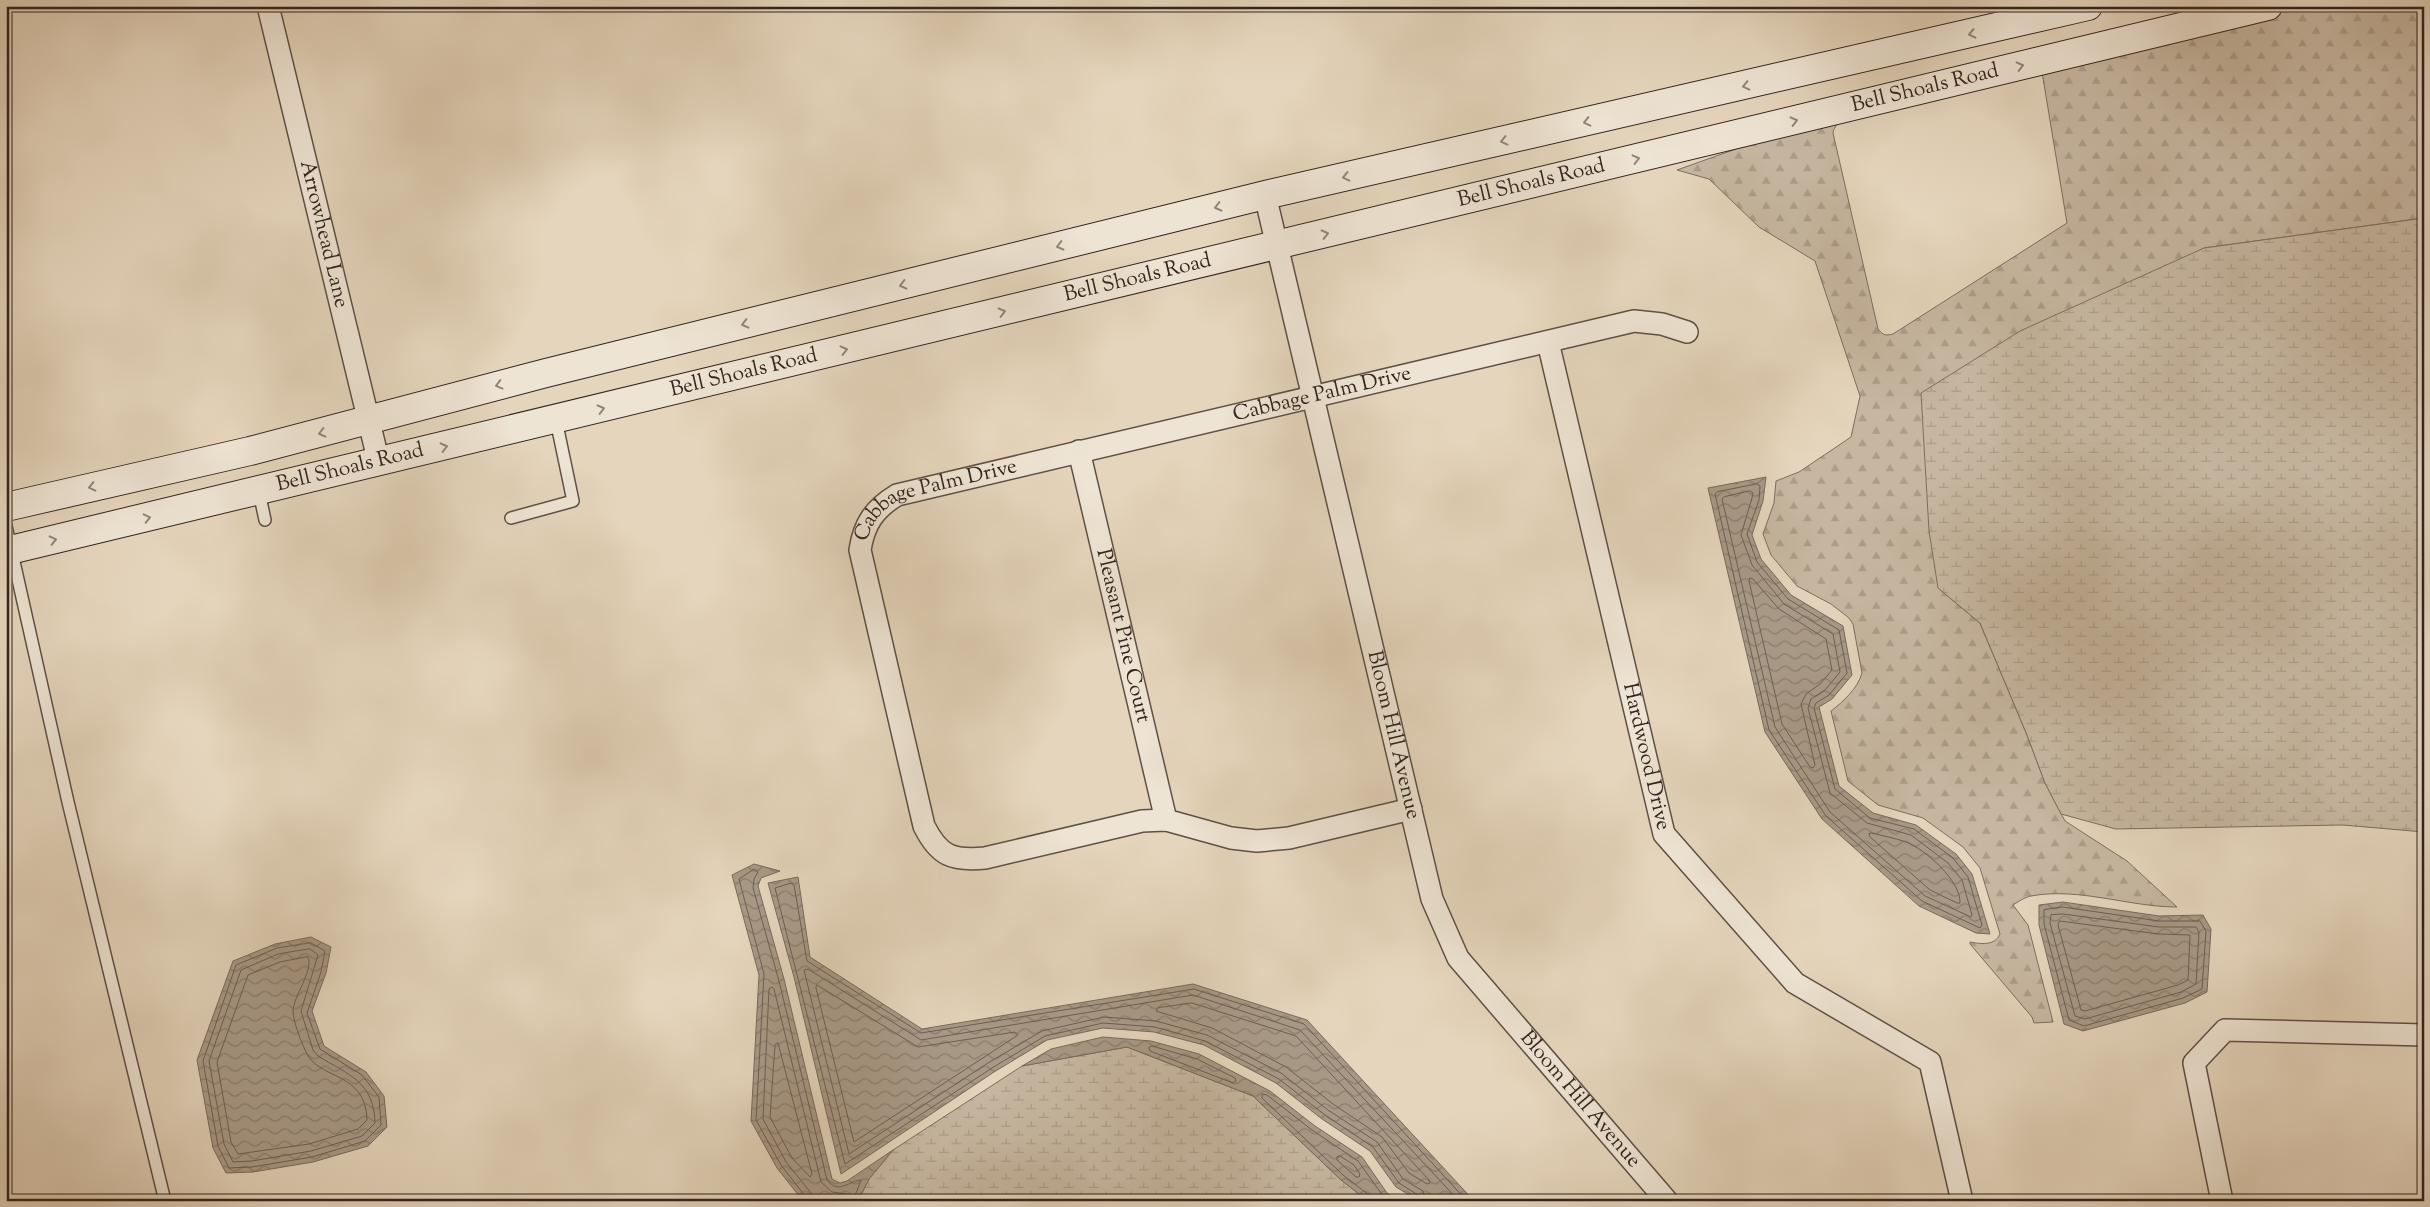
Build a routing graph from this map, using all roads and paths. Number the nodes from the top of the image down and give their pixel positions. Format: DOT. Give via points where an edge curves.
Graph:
graph roads {
  1 [pos="268,6"];
  2 [pos="2088,6"];
  3 [pos="2268,6"];
  4 [pos="2034,13"];
  5 [pos="1266,195"];
  6 [pos="1278,246"];
  7 [pos="1687,332"];
  8 [pos="1548,342"];
  9 [pos="1314,397"];
  10 [pos="556,420"];
  11 [pos="369,421"];
  12 [pos="1079,451"];
  13 [pos="379,463"];
  14 [pos="259,492"];
  15 [pos="6,507"];
  16 [pos="511,518"];
  17 [pos="265,520"];
  18 [pos="8,542"];
  19 [pos="1411,809"];
  20 [pos="1166,820"];
  21 [pos="2424,1035"];
  22 [pos="165,1201"];
  23 [pos="1668,1201"];
  24 [pos="1962,1201"];
  25 [pos="2222,1201"];
  1 -- 11 [label="street, Arrowhead Lane"];
  2 -- 4 [label="main road, Bell Shoals Road"];
  6 -- 3 [label="main road, Bell Shoals Road, one-way"];
  4 -- 5 [label="main road, Bell Shoals Road, one-way"];
  5 -- 6 [label="street, Bloom Hill Avenue"];
  5 -- 11 [label="main road, Bell Shoals Road, one-way" via="546,373"];
  6 -- 9 [label="street, Bloom Hill Avenue"];
  10 -- 6 [label="main road, Bell Shoals Road, one-way"];
  7 -- 8 [label="street, Cabbage Palm Drive" via="1662,324 1634,321"];
  8 -- 9 [label="street, Cabbage Palm Drive"];
  8 -- 24 [label="street, Hardwood Drive" via="1664,834 1795,983 1930,1062"];
  9 -- 12 [label="street, Cabbage Palm Drive"];
  9 -- 19 [label="street, Bloom Hill Avenue"];
  13 -- 10 [label="main road, Bell Shoals Road, one-way"];
  10 -- 16 [label="lane" via="573,501"];
  11 -- 13 [label="street, Arrowhead Lane"];
  11 -- 15 [label="main road, Bell Shoals Road, one-way"];
  12 -- 20 [label="street, Pleasant Pine Court"];
  12 -- 20 [label="street, Cabbage Palm Drive" via="897,495 881,504 862,532 860,550 924,826 933,844 947,855 967,860 1142,821"];
  13 -- 14 [label="main road, Bell Shoals Road"];
  14 -- 17 [label="lane"];
  18 -- 14 [label="main road, Bell Shoals Road, one-way"];
  18 -- 22 [label="lane"];
  19 -- 20 [label="street, Cabbage Palm Drive" via="1289,838 1257,841 1231,838"];
  19 -- 23 [label="street, Bloom Hill Avenue" via="1432,899 1458,958"];
  21 -- 25 [label="street" via="2225,1030 2194,1062"];
}
